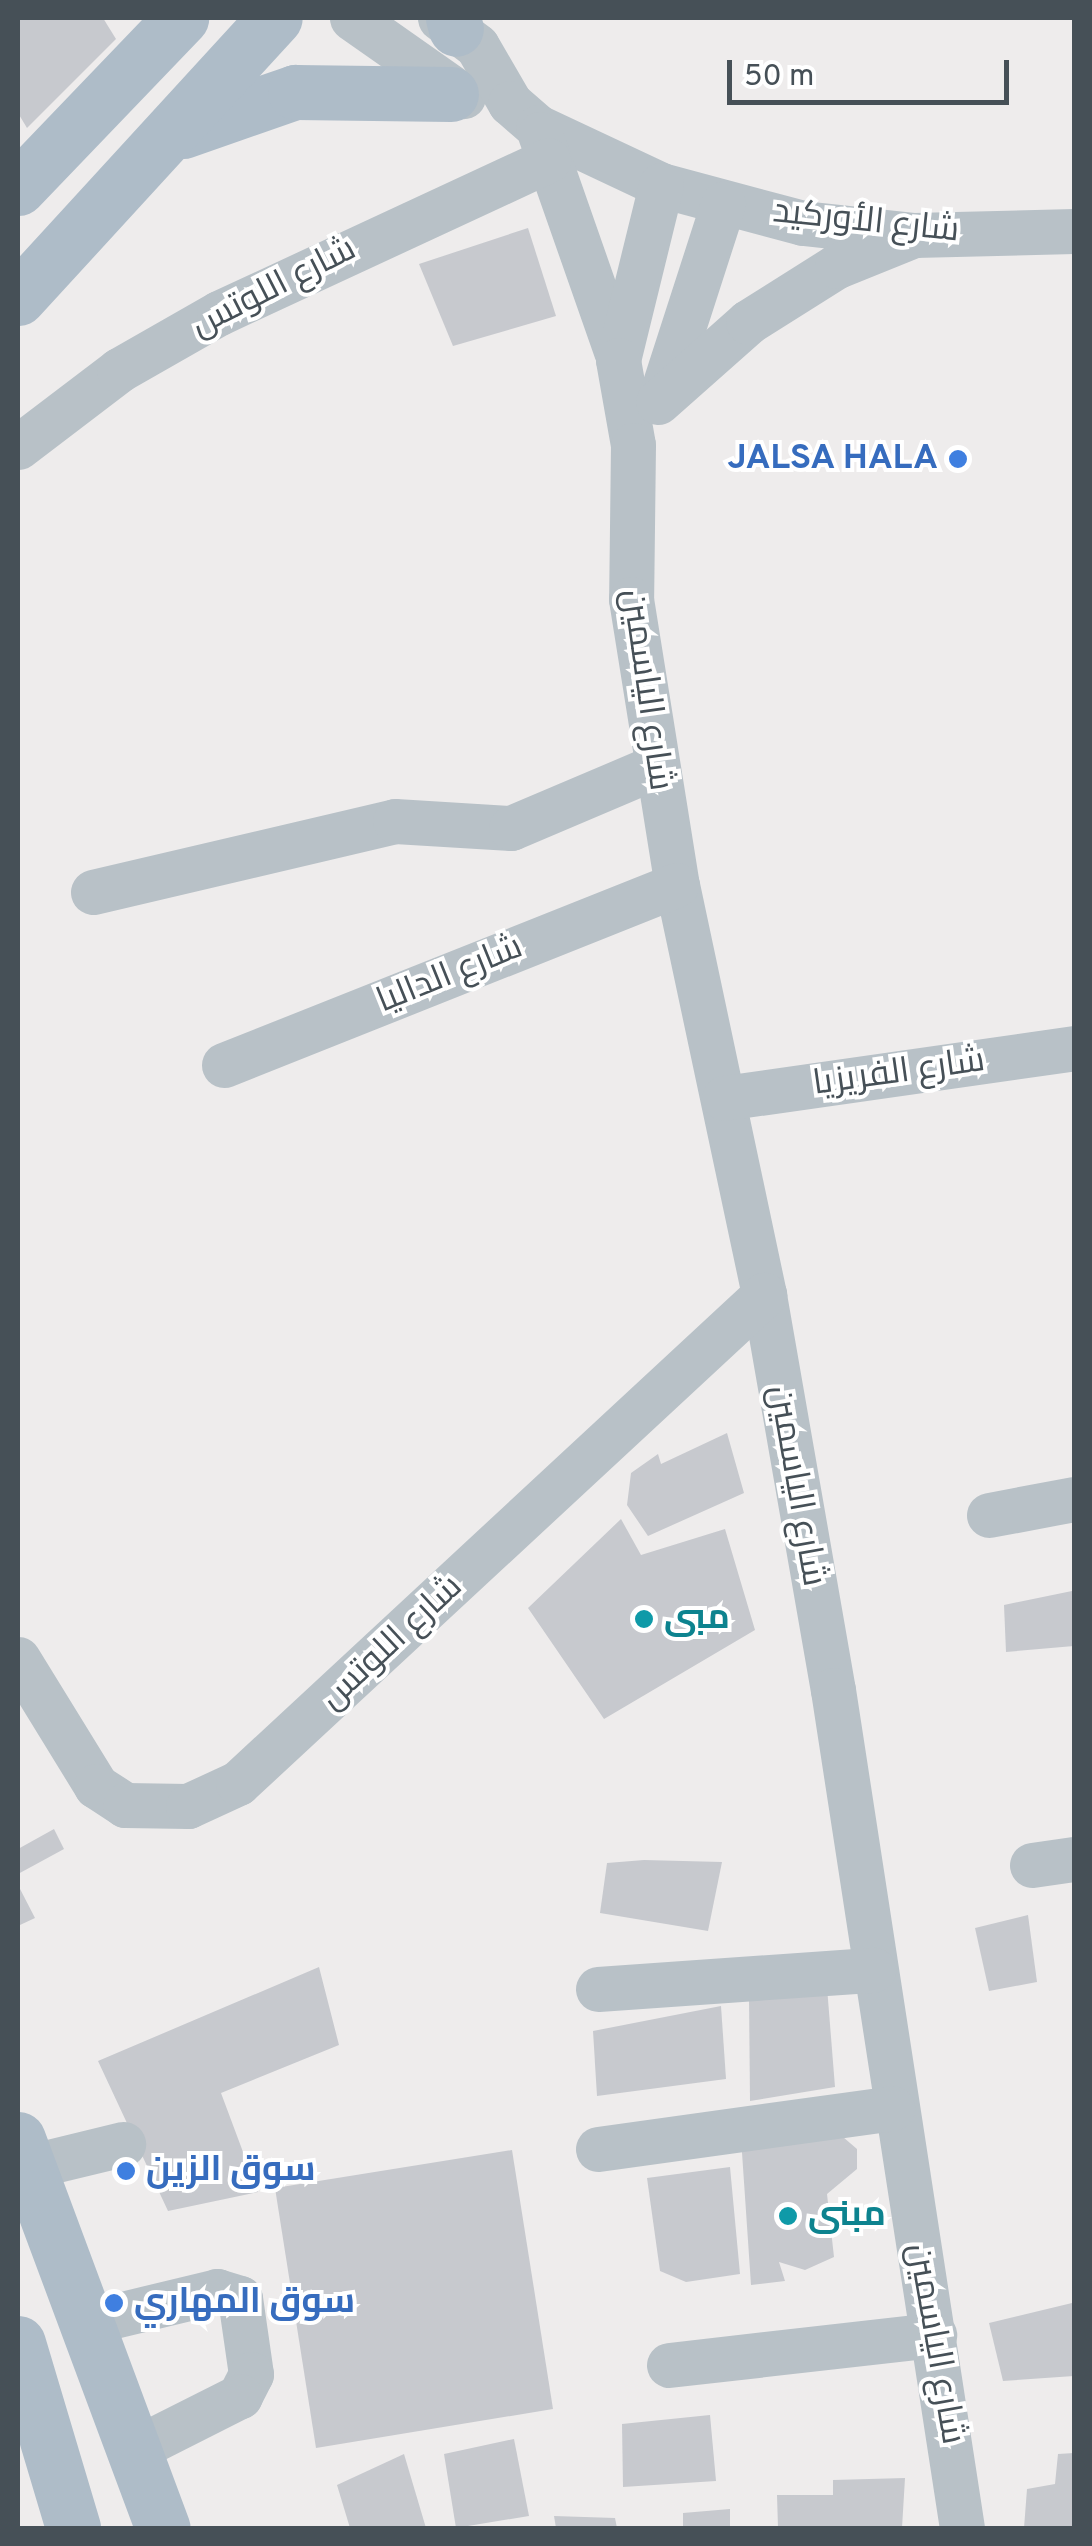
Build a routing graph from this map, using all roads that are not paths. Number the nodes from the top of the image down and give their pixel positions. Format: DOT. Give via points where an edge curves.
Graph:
graph roads {
  1 [pos="181,18"];
  2 [pos="275,18"];
  3 [pos="352,18"];
  4 [pos="450,21"];
  5 [pos="450,94"];
  6 [pos="532,130"];
  7 [pos="176,134"];
  8 [pos="661,185"];
  9 [pos="18,188"];
  10 [pos="723,204"];
  11 [pos="1074,230"];
  12 [pos="914,234"];
  13 [pos="18,298"];
  14 [pos="618,360"];
  15 [pos="658,402"];
  16 [pos="632,445"];
  17 [pos="18,447"];
  18 [pos="655,766"];
  19 [pos="677,885"];
  20 [pos="93,892"];
  21 [pos="1074,1048"];
  22 [pos="224,1064"];
  23 [pos="724,1098"];
  24 [pos="764,1294"];
  25 [pos="1074,1499"];
  26 [pos="989,1515"];
  27 [pos="18,1659"];
  28 [pos="872,1970"];
  29 [pos="598,1989"];
  30 [pos="892,2108"];
  31 [pos="123,2144"];
  32 [pos="598,2149"];
  33 [pos="22,2153"];
  34 [pos="86,2323"];
  35 [pos="934,2335"];
  36 [pos="18,2343"];
  37 [pos="669,2365"];
  38 [pos="45,2414"];
  39 [pos="136,2449"];
  40 [pos="43,2528"];
  41 [pos="74,2528"];
  42 [pos="163,2528"];
  43 [pos="962,2528"];
  1 -- 9 [label="main road"];
  2 -- 7 [label="main road"];
  3 -- 5 [label="street"];
  4 -- 6 [label="street"];
  5 -- 6 [label="street"];
  5 -- 7 [label="main road" via="294,92"];
  6 -- 8 [label="street, شارع الأوركيد"];
  6 -- 14 [label="street"];
  6 -- 17 [label="street, شارع اللوتس" via="119,370"];
  7 -- 13 [label="main road"];
  8 -- 10 [label="street, شارع الأوركيد"];
  8 -- 14 [label="street"];
  10 -- 12 [label="street, شارع الأوركيد"];
  10 -- 15 [label="street"];
  11 -- 12 [label="street, شارع الأوركيد"];
  12 -- 15 [label="street" via="838,266 748,322"];
  14 -- 16 [label="street, شارع الياسمين"];
  15 -- 16 [label="street"];
  16 -- 18 [label="street, شارع الياسمين" via="631,599"];
  18 -- 19 [label="street, شارع الياسمين"];
  18 -- 20 [label="street" via="511,828 395,821"];
  19 -- 22 [label="street, شارع الداليا"];
  19 -- 23 [label="street, شارع الياسمين"];
  21 -- 23 [label="street, شارع الفريزيا"];
  23 -- 24 [label="street, شارع الياسمين"];
  24 -- 27 [label="street, شارع اللوتس" via="238,1782 188,1806 125,1804 96,1786"];
  24 -- 28 [label="street, شارع الياسمين"];
  25 -- 26 [label="street"];
  28 -- 29 [label="street"];
  28 -- 30 [label="street, شارع الياسمين"];
  30 -- 32 [label="street"];
  30 -- 35 [label="street, شارع الياسمين"];
  31 -- 33 [label="street"];
  33 -- 34 [label="main road"];
  34 -- 39 [label="main road"];
  34 -- 39 [label="street" via="217,2291 240,2298 251,2374 240,2396"];
  35 -- 37 [label="street"];
  35 -- 43 [label="street, شارع الياسمين"];
  36 -- 38 [label="main road"];
  38 -- 40 [label="main road"];
  38 -- 41 [label="main road"];
  39 -- 42 [label="main road"];
}
